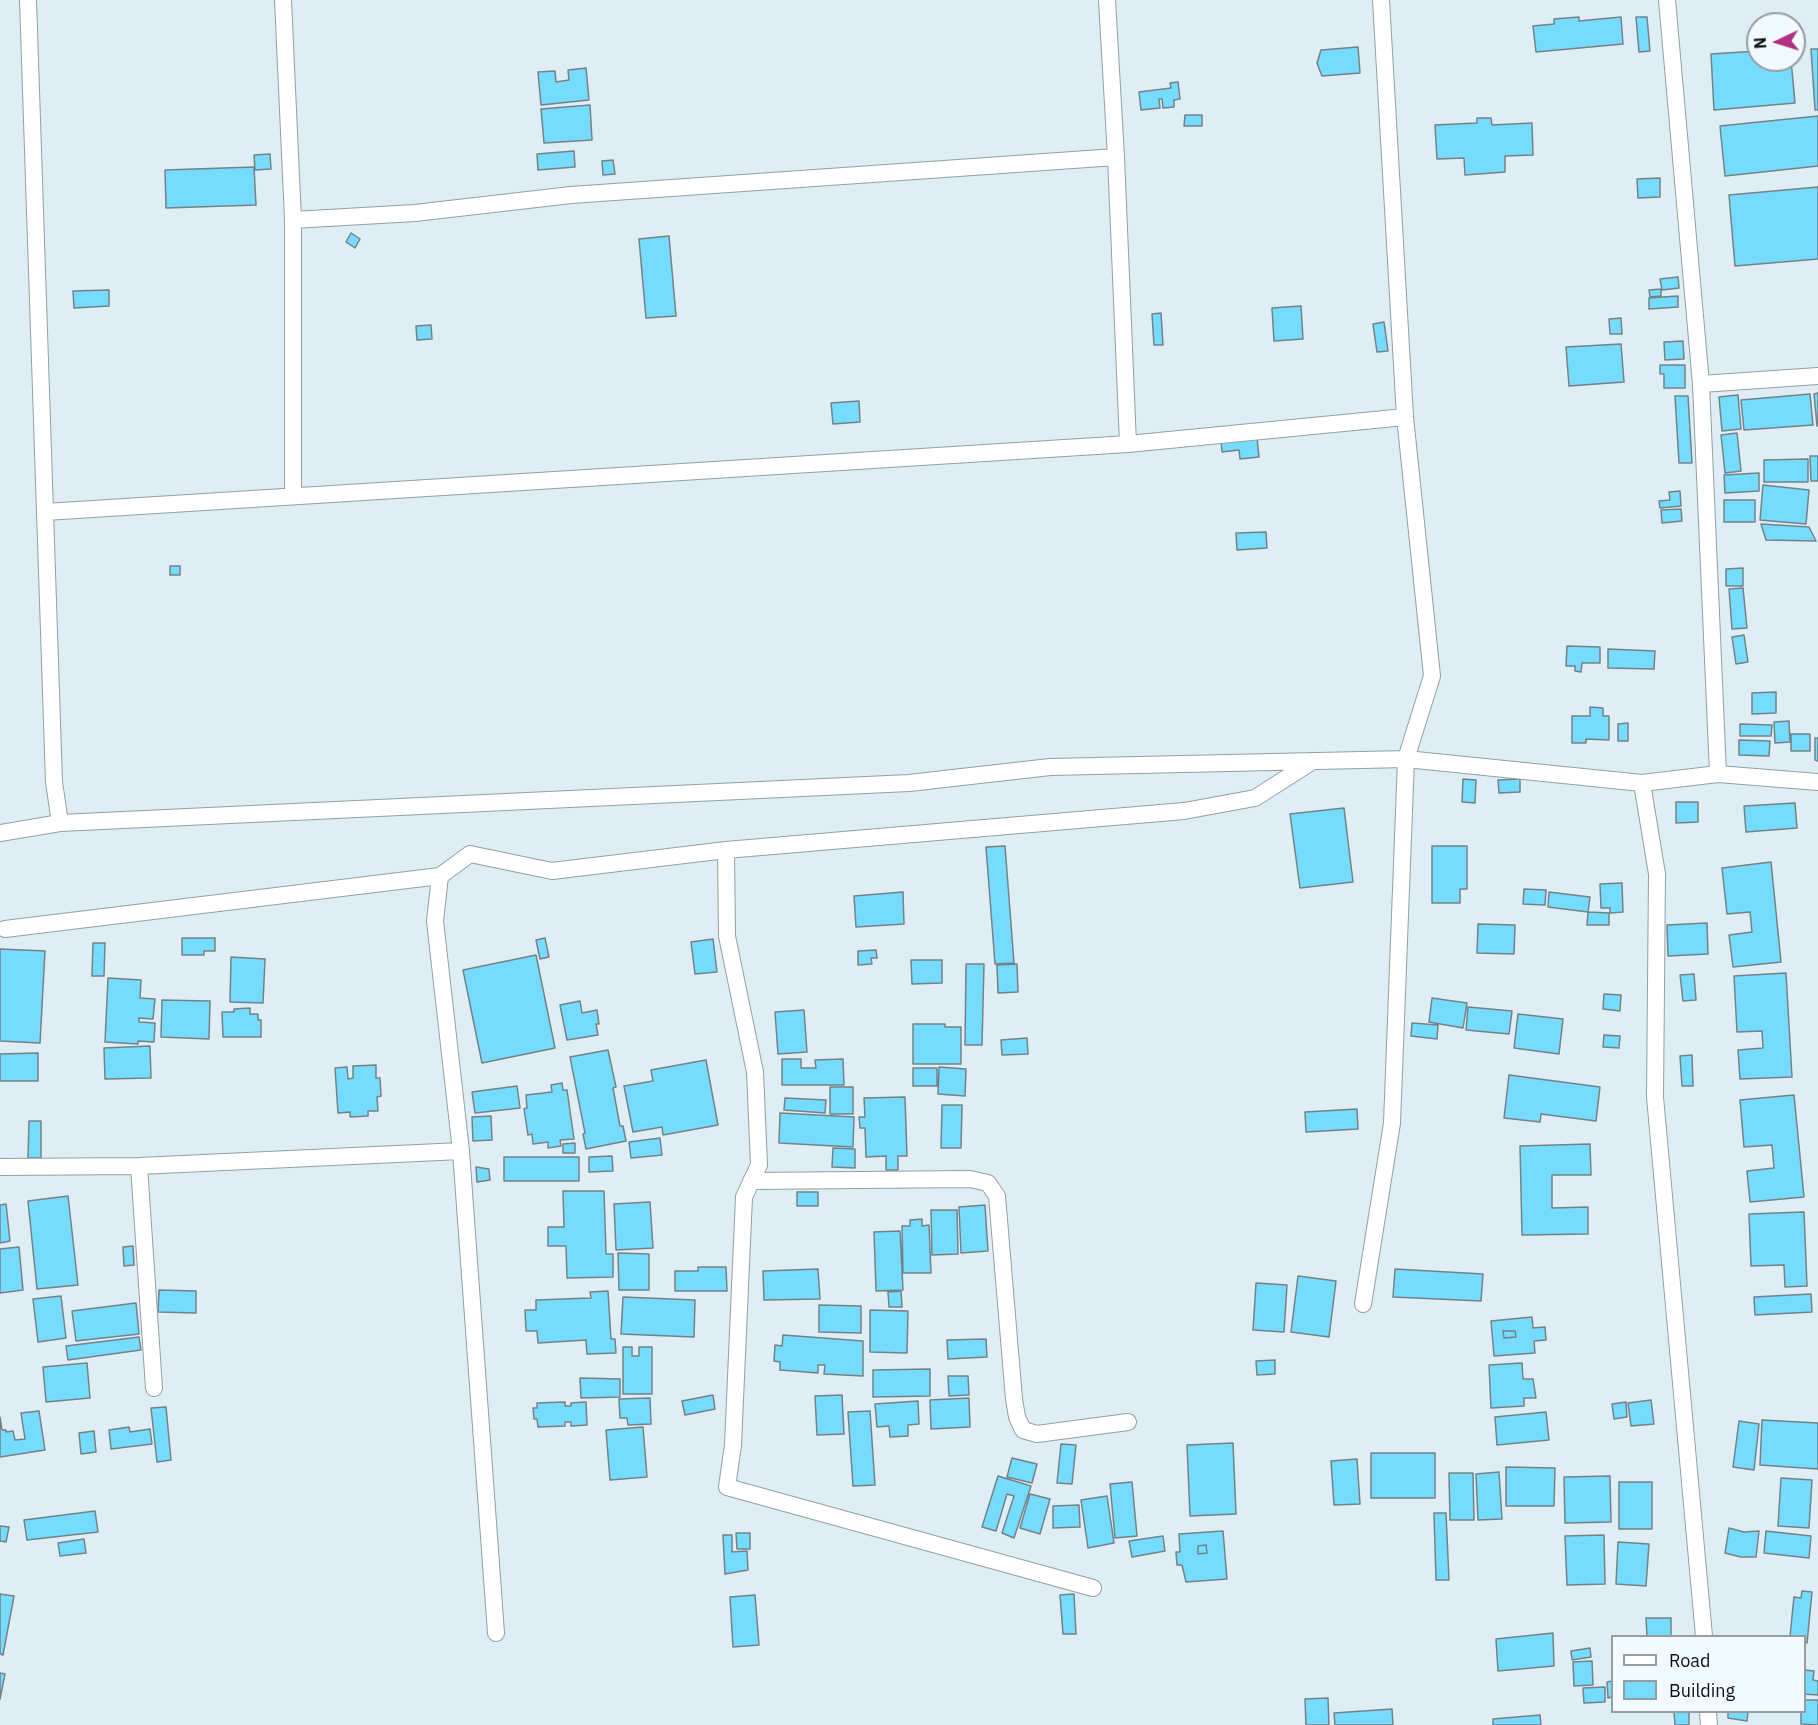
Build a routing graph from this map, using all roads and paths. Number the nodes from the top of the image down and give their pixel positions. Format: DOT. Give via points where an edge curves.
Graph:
graph roads {
  1 [pos="28,0"];
  2 [pos="283,0"];
  3 [pos="1107,0"];
  4 [pos="1381,0"];
  5 [pos="1667,0"];
  6 [pos="1116,157"];
  7 [pos="293,220"];
  8 [pos="1818,376"];
  9 [pos="1701,384"];
  10 [pos="1406,417"];
  11 [pos="1128,444"];
  12 [pos="293,496"];
  13 [pos="45,512"];
  14 [pos="1406,759"];
  15 [pos="1314,760"];
  16 [pos="1718,774"];
  17 [pos="1818,782"];
  18 [pos="1642,783"];
  19 [pos="60,823"];
  20 [pos="0,833"];
  21 [pos="726,850"];
  22 [pos="440,876"];
  23 [pos="5,929"];
  24 [pos="461,1151"];
  25 [pos="139,1166"];
  26 [pos="0,1167"];
  27 [pos="752,1182"];
  28 [pos="1363,1305"];
  29 [pos="154,1388"];
  30 [pos="1128,1422"];
  31 [pos="1093,1588"];
  32 [pos="496,1633"];
  33 [pos="1704,1635"];
  1 -- 13 [label="street"];
  2 -- 7 [label="street"];
  3 -- 6 [label="street"];
  4 -- 10 [label="street"];
  5 -- 9 [label="street"];
  6 -- 7 [label="street" via="571,195 415,213"];
  6 -- 11 [label="street"];
  7 -- 12 [label="street"];
  8 -- 9 [label="street"];
  9 -- 16 [label="street"];
  10 -- 11 [label="street"];
  10 -- 14 [label="street" via="1432,676"];
  11 -- 12 [label="street"];
  12 -- 13 [label="street"];
  13 -- 19 [label="street" via="54,782"];
  14 -- 15 [label="street"];
  14 -- 18 [label="street"];
  14 -- 28 [label="street" via="1392,1123"];
  15 -- 19 [label="street" via="1050,767 909,783"];
  15 -- 21 [label="street" via="1255,798 1184,812"];
  16 -- 17 [label="street"];
  16 -- 18 [label="street"];
  18 -- 33 [label="street" via="1657,874 1655,1097"];
  19 -- 20 [label="street"];
  21 -- 22 [label="street" via="552,871 470,854"];
  21 -- 27 [label="street" via="728,936 755,1072 759,1165"];
  22 -- 23 [label="street"];
  22 -- 24 [label="street" via="435,921"];
  24 -- 25 [label="street"];
  24 -- 32 [label="street"];
  25 -- 26 [label="street"];
  25 -- 29 [label="street"];
  27 -- 30 [label="street" via="970,1179 988,1183 997,1196 1014,1399 1023,1430 1037,1434"];
  27 -- 31 [label="street" via="744,1197 733,1445 727,1487"];
}
